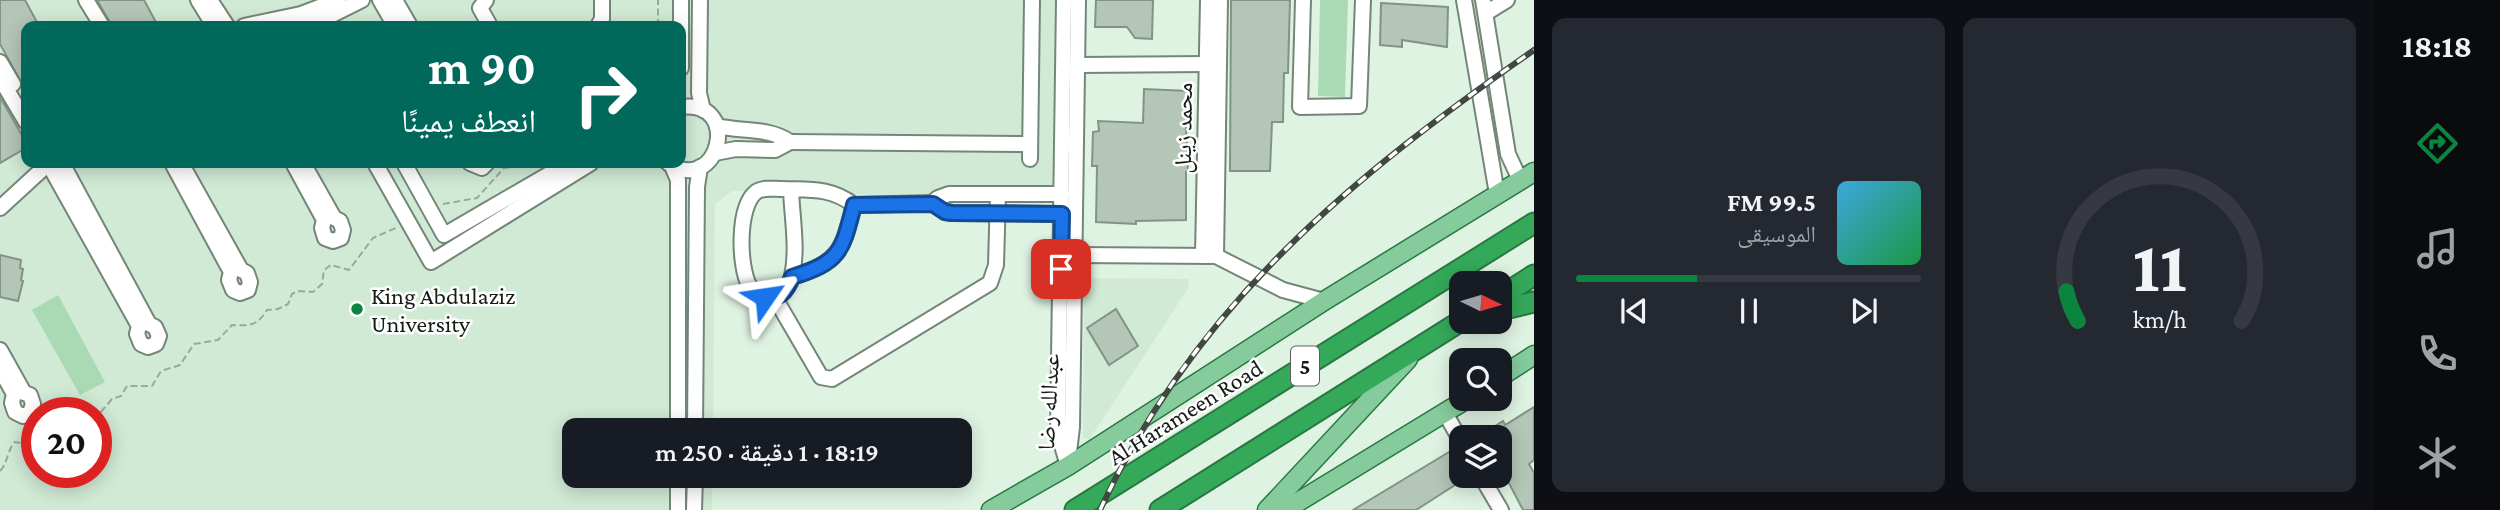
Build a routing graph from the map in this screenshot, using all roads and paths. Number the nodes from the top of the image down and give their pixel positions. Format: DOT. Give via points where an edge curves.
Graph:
graph roads {
  1 [pos="76,0"];
  2 [pos="86,0"];
  3 [pos="198,0"];
  4 [pos="210,0"];
  5 [pos="338,0"];
  6 [pos="362,0"];
  7 [pos="380,0"];
  8 [pos="395,0"];
  9 [pos="486,0"];
  10 [pos="602,0"];
  11 [pos="658,0"];
  12 [pos="681,0"];
  13 [pos="700,0"];
  14 [pos="1032,0"];
  15 [pos="1064,0"];
  16 [pos="1078,0"];
  17 [pos="1208,0"];
  18 [pos="1220,0"];
  19 [pos="1303,0"];
  20 [pos="1363,0"];
  21 [pos="1507,0"];
  22 [pos="1468,1"];
  23 [pos="1484,6"];
  24 [pos="89,21"];
  25 [pos="99,21"];
  26 [pos="211,21"];
  27 [pos="224,21"];
  28 [pos="268,21"];
  29 [pos="329,21"];
  30 [pos="391,21"];
  31 [pos="407,21"];
  32 [pos="487,21"];
  33 [pos="601,21"];
  34 [pos="658,21"];
  35 [pos="681,21"];
  36 [pos="0,62"];
  37 [pos="1207,64"];
  38 [pos="1078,65"];
  39 [pos="0,78"];
  40 [pos="21,98"];
  41 [pos="686,106"];
  42 [pos="703,110"];
  43 [pos="21,114"];
  44 [pos="717,126"];
  45 [pos="790,142"];
  46 [pos="715,153"];
  47 [pos="700,167"];
  48 [pos="32,168"];
  49 [pos="43,168"];
  50 [pos="51,168"];
  51 [pos="65,168"];
  52 [pos="175,168"];
  53 [pos="184,168"];
  54 [pos="296,168"];
  55 [pos="306,168"];
  56 [pos="378,168"];
  57 [pos="407,168"];
  58 [pos="504,168"];
  59 [pos="559,168"];
  60 [pos="583,168"];
  61 [pos="672,168"];
  62 [pos="681,168"];
  63 [pos="1527,176"];
  64 [pos="791,190"];
  65 [pos="998,194"];
  66 [pos="1062,194"];
  67 [pos="1497,194"];
  68 [pos="0,195"];
  69 [pos="933,204"];
  70 [pos="854,205"];
  71 [pos="0,208"];
  72 [pos="430,209"];
  73 [pos="997,213"];
  74 [pos="1062,214"];
  75 [pos="408,221"];
  76 [pos="1534,223"];
  77 [pos="1074,256"];
  78 [pos="1210,256"];
  79 [pos="1534,275"];
  80 [pos="792,277"];
  81 [pos="1512,289"];
  82 [pos="775,298"];
  83 [pos="1324,301"];
  84 [pos="1534,302"];
  85 [pos="1512,307"];
  86 [pos="1449,328"];
  87 [pos="1417,348"];
  88 [pos="0,350"];
  89 [pos="1534,355"];
  90 [pos="0,369"];
  91 [pos="1512,369"];
  92 [pos="112,399"];
  93 [pos="1449,410"];
  94 [pos="1445,413"];
  95 [pos="678,418"];
  96 [pos="695,418"];
  97 [pos="1452,425"];
  98 [pos="21,443"];
  99 [pos="1068,466"];
  100 [pos="0,471"];
  101 [pos="678,488"];
  102 [pos="695,488"];
  103 [pos="1489,488"];
  104 [pos="678,510"];
  105 [pos="694,510"];
  106 [pos="991,510"];
  107 [pos="1075,510"];
  108 [pos="1160,510"];
  109 [pos="1267,510"];
  110 [pos="1285,510"];
  111 [pos="1501,510"];
  1 -- 24 [label="street"];
  2 -- 25 [label="street"];
  3 -- 26 [label="street"];
  4 -- 27 [label="street"];
  5 -- 28 [label="street"];
  6 -- 29 [label="street"];
  7 -- 30 [label="street"];
  8 -- 31 [label="street"];
  9 -- 32 [label="street" via="480,8"];
  10 -- 33 [label="street"];
  11 -- 34 [label="path"];
  12 -- 35 [label="street"];
  13 -- 42 [label="street" via="699,93"];
  14 -- 45 [label="street" via="1030,152"];
  15 -- 66 [label="street, عبدالله رضا"];
  16 -- 38 [label="street, عبدالله رضا"];
  17 -- 37 [label="street, محمد زينل"];
  18 -- 78 [label="street, محمد زينل"];
  19 -- 20 [label="street" via="1300,107 1359,106"];
  21 -- 23 [label="street"];
  22 -- 67 [label="street"];
  23 -- 63 [label="street" via="1508,154"];
  36 -- 40 [label="street"];
  37 -- 38 [label="street"];
  37 -- 78 [label="street, محمد زينل"];
  38 -- 77 [label="street, عبدالله رضا"];
  39 -- 43 [label="street"];
  41 -- 42 [label="street"];
  42 -- 44 [label="street"];
  44 -- 45 [label="street" via="778,133"];
  44 -- 46 [label="street"];
  45 -- 46 [label="street" via="775,149"];
  46 -- 47 [label="street"];
  47 -- 62 [label="street"];
  47 -- 96 [label="street"];
  48 -- 68 [label="street"];
  49 -- 71 [label="street"];
  50 -- 51 [label="street" via="139,326 141,344 156,344 155,327 149,324"];
  52 -- 53 [label="street" via="231,272 233,290 248,290 247,273 241,270"];
  54 -- 55 [label="street" via="324,220 325,238 341,238 340,221"];
  56 -- 75 [label="street"];
  57 -- 72 [label="street"];
  58 -- 72 [label="path" via="477,198"];
  59 -- 72 [label="street" via="444,235"];
  60 -- 75 [label="street" via="431,262"];
  61 -- 95 [label="street" via="678,180"];
  63 -- 67 [label="main road"];
  64 -- 70 [label="street" via="834,192"];
  64 -- 80 [label="street"];
  64 -- 82 [label="street" via="754,194 742,231 748,284 755,293"];
  65 -- 66 [label="street"];
  65 -- 69 [label="street" via="949,194"];
  65 -- 73 [label="street"];
  66 -- 74 [label="street, عبدالله رضا"];
  67 -- 83 [label="main road"];
  69 -- 70 [label="street"];
  69 -- 73 [label="street" via="945,212"];
  70 -- 80 [label="street" via="841,248 831,260"];
  73 -- 74 [label="street"];
  73 -- 82 [label="street" via="996,265 990,283 832,379 821,377"];
  74 -- 99 [label="street, عبدالله رضا" via="1058,432"];
  75 -- 92 [label="path" via="373,238 349,270 331,265 324,270 323,284 313,292 292,294 288,304 267,310 251,326 232,325 218,340 194,344 180,365 161,372 152,386 127,386 121,396"];
  76 -- 107 [label="highway, Al Harameen Road / 5"];
  77 -- 78 [label="street"];
  77 -- 99 [label="street, عبدالله رضا"];
  78 -- 83 [label="street" via="1283,290"];
  79 -- 81 [label="highway"];
  80 -- 82 [label="street"];
  83 -- 99 [label="main road"];
  84 -- 85 [label="highway"];
  86 -- 87 [label="highway, 5"];
  87 -- 108 [label="highway, 5"];
  87 -- 109 [label="main road"];
  88 -- 90 [label="street" via="24,393 30,395 30,413 15,412 14,394"];
  89 -- 91 [label="main road"];
  93 -- 94 [label="main road"];
  94 -- 97 [label="street"];
  94 -- 110 [label="main road"];
  98 -- 100 [label="path" via="10,446"];
  99 -- 106 [label="main road"];
  101 -- 104 [label="street"];
  102 -- 105 [label="street"];
  103 -- 111 [label="street"];
}
